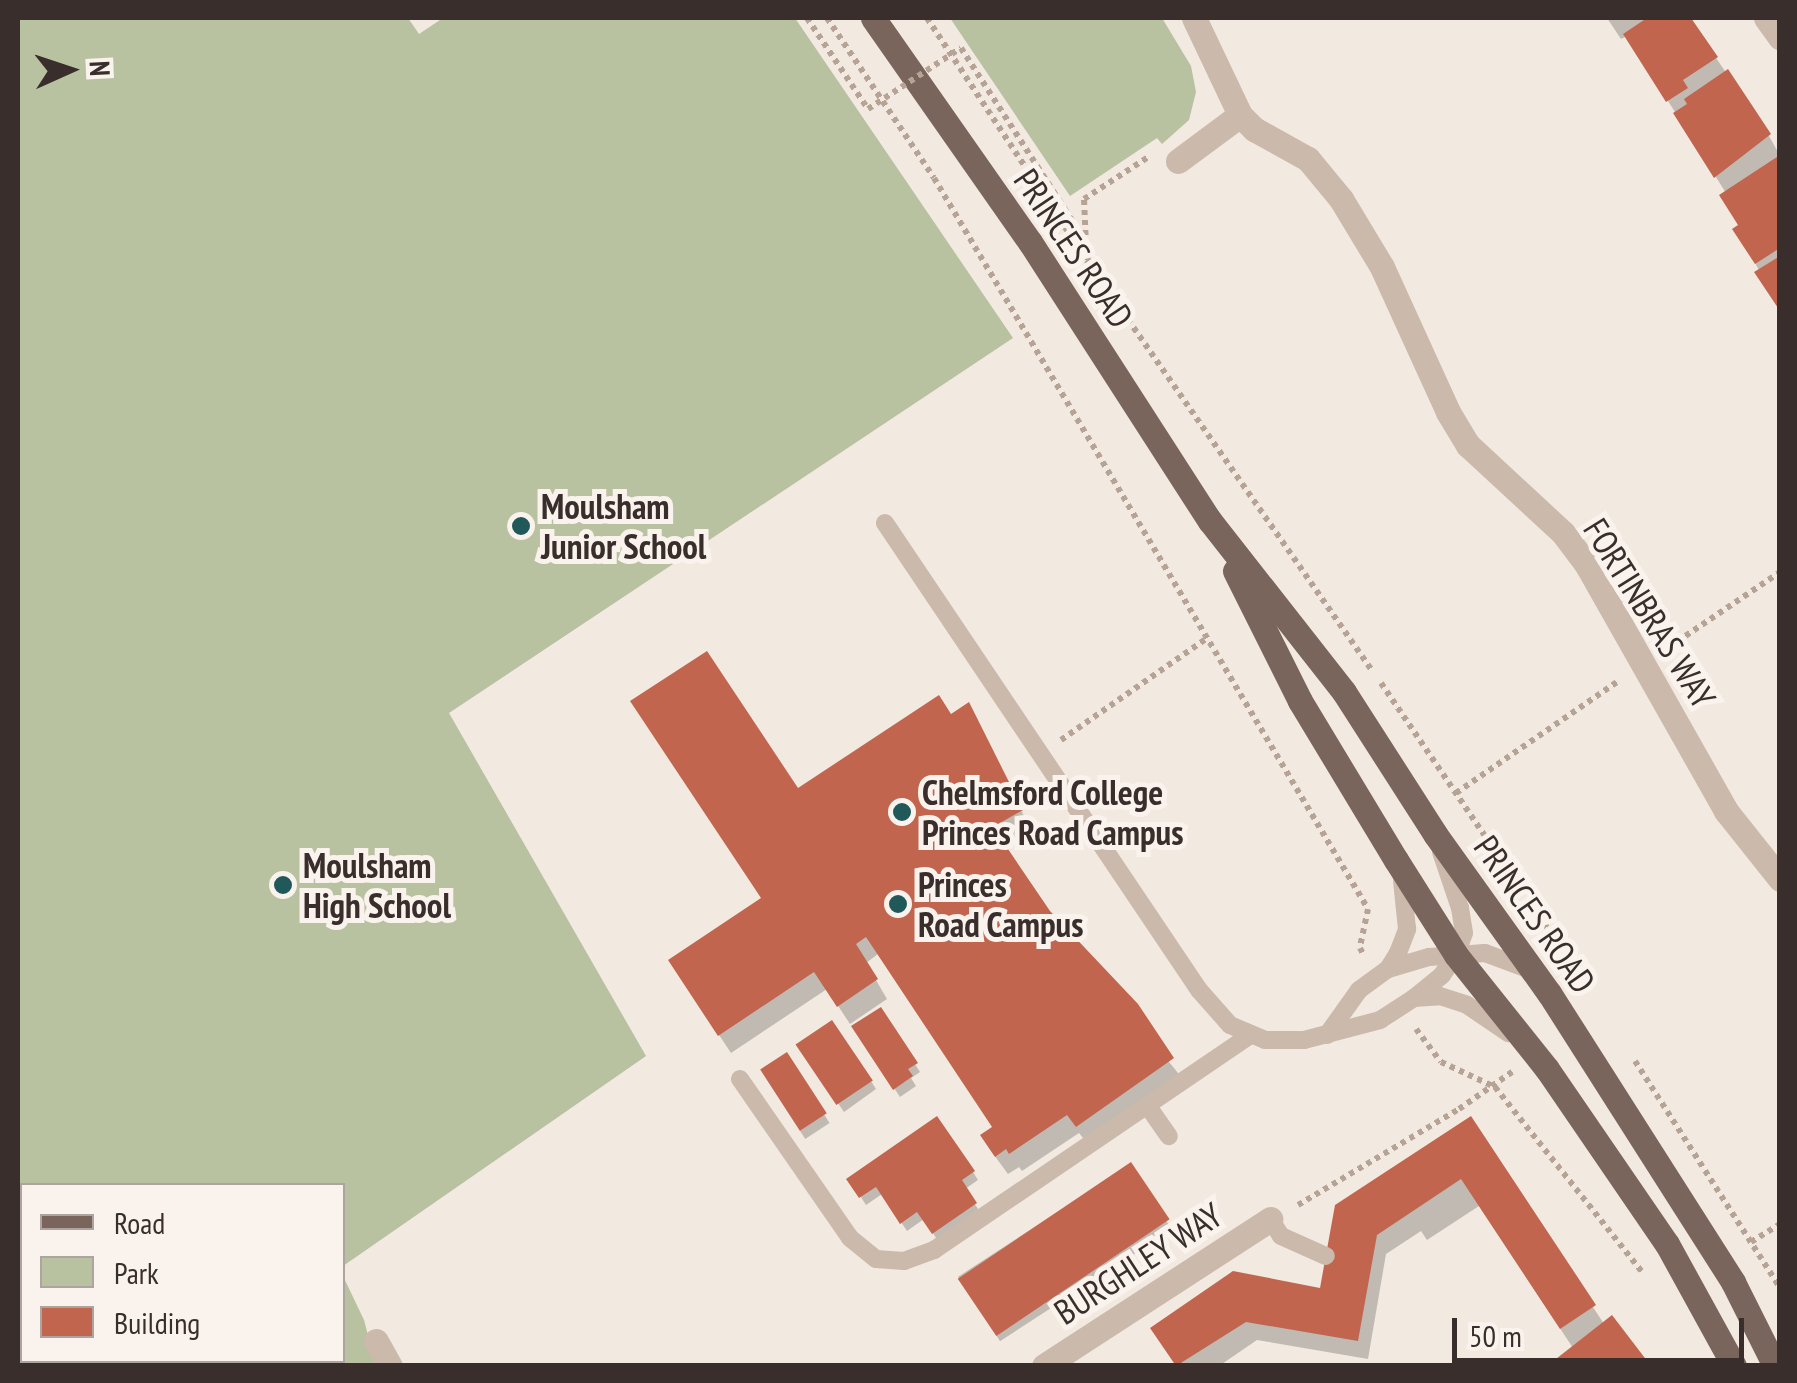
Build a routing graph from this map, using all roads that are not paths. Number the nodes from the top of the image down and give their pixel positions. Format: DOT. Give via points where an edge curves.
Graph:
graph roads {
  1 [pos="873,18"];
  2 [pos="1194,18"];
  3 [pos="1766,18"];
  4 [pos="1780,38"];
  5 [pos="1240,115"];
  6 [pos="1178,161"];
  7 [pos="1210,521"];
  8 [pos="885,523"];
  9 [pos="1435,834"];
  10 [pos="1396,860"];
  11 [pos="1780,879"];
  12 [pos="1456,955"];
  13 [pos="1388,969"];
  14 [pos="1535,972"];
  15 [pos="1414,998"];
  16 [pos="1326,1035"];
  17 [pos="1248,1036"];
  18 [pos="1523,1061"];
  19 [pos="740,1079"];
  20 [pos="1148,1105"];
  21 [pos="1169,1136"];
  22 [pos="1270,1220"];
  23 [pos="1326,1256"];
  24 [pos="376,1341"];
  25 [pos="390,1366"];
  26 [pos="1044,1366"];
  27 [pos="1734,1366"];
  28 [pos="1775,1366"];
  1 -- 7 [label="main road, PRINCES ROAD" via="1030,242"];
  2 -- 5 [label="street, FORTINBRAS WAY"];
  3 -- 4 [label="street"];
  5 -- 6 [label="street"];
  5 -- 11 [label="street, FORTINBRAS WAY" via="1323,174 1382,267 1468,445 1563,533 1726,810"];
  7 -- 9 [label="main road, PRINCES ROAD" via="1344,692"];
  7 -- 10 [label="main road, PRINCES ROAD" via="1300,701"];
  8 -- 17 [label="lane" via="1206,1000"];
  9 -- 12 [label="lane" via="1460,908 1464,933"];
  9 -- 14 [label="main road, PRINCES ROAD"];
  10 -- 12 [label="main road, PRINCES ROAD"];
  10 -- 13 [label="lane" via="1407,899 1406,929"];
  12 -- 13 [label="lane"];
  12 -- 14 [label="lane" via="1485,953"];
  12 -- 15 [label="lane"];
  12 -- 18 [label="main road, PRINCES ROAD"];
  13 -- 16 [label="lane" via="1360,990"];
  14 -- 28 [label="main road, PRINCES ROAD" via="1733,1282"];
  15 -- 16 [label="lane" via="1380,1020"];
  15 -- 18 [label="lane" via="1440,996 1467,1006"];
  16 -- 17 [label="lane"];
  17 -- 20 [label="lane"];
  18 -- 27 [label="main road, PRINCES ROAD" via="1548,1069 1666,1244"];
  19 -- 20 [label="lane" via="850,1238 889,1262 934,1250"];
  20 -- 21 [label="lane"];
  22 -- 23 [label="lane" via="1281,1236"];
  22 -- 26 [label="street, BURGHLEY WAY"];
  24 -- 25 [label="street"];
}
